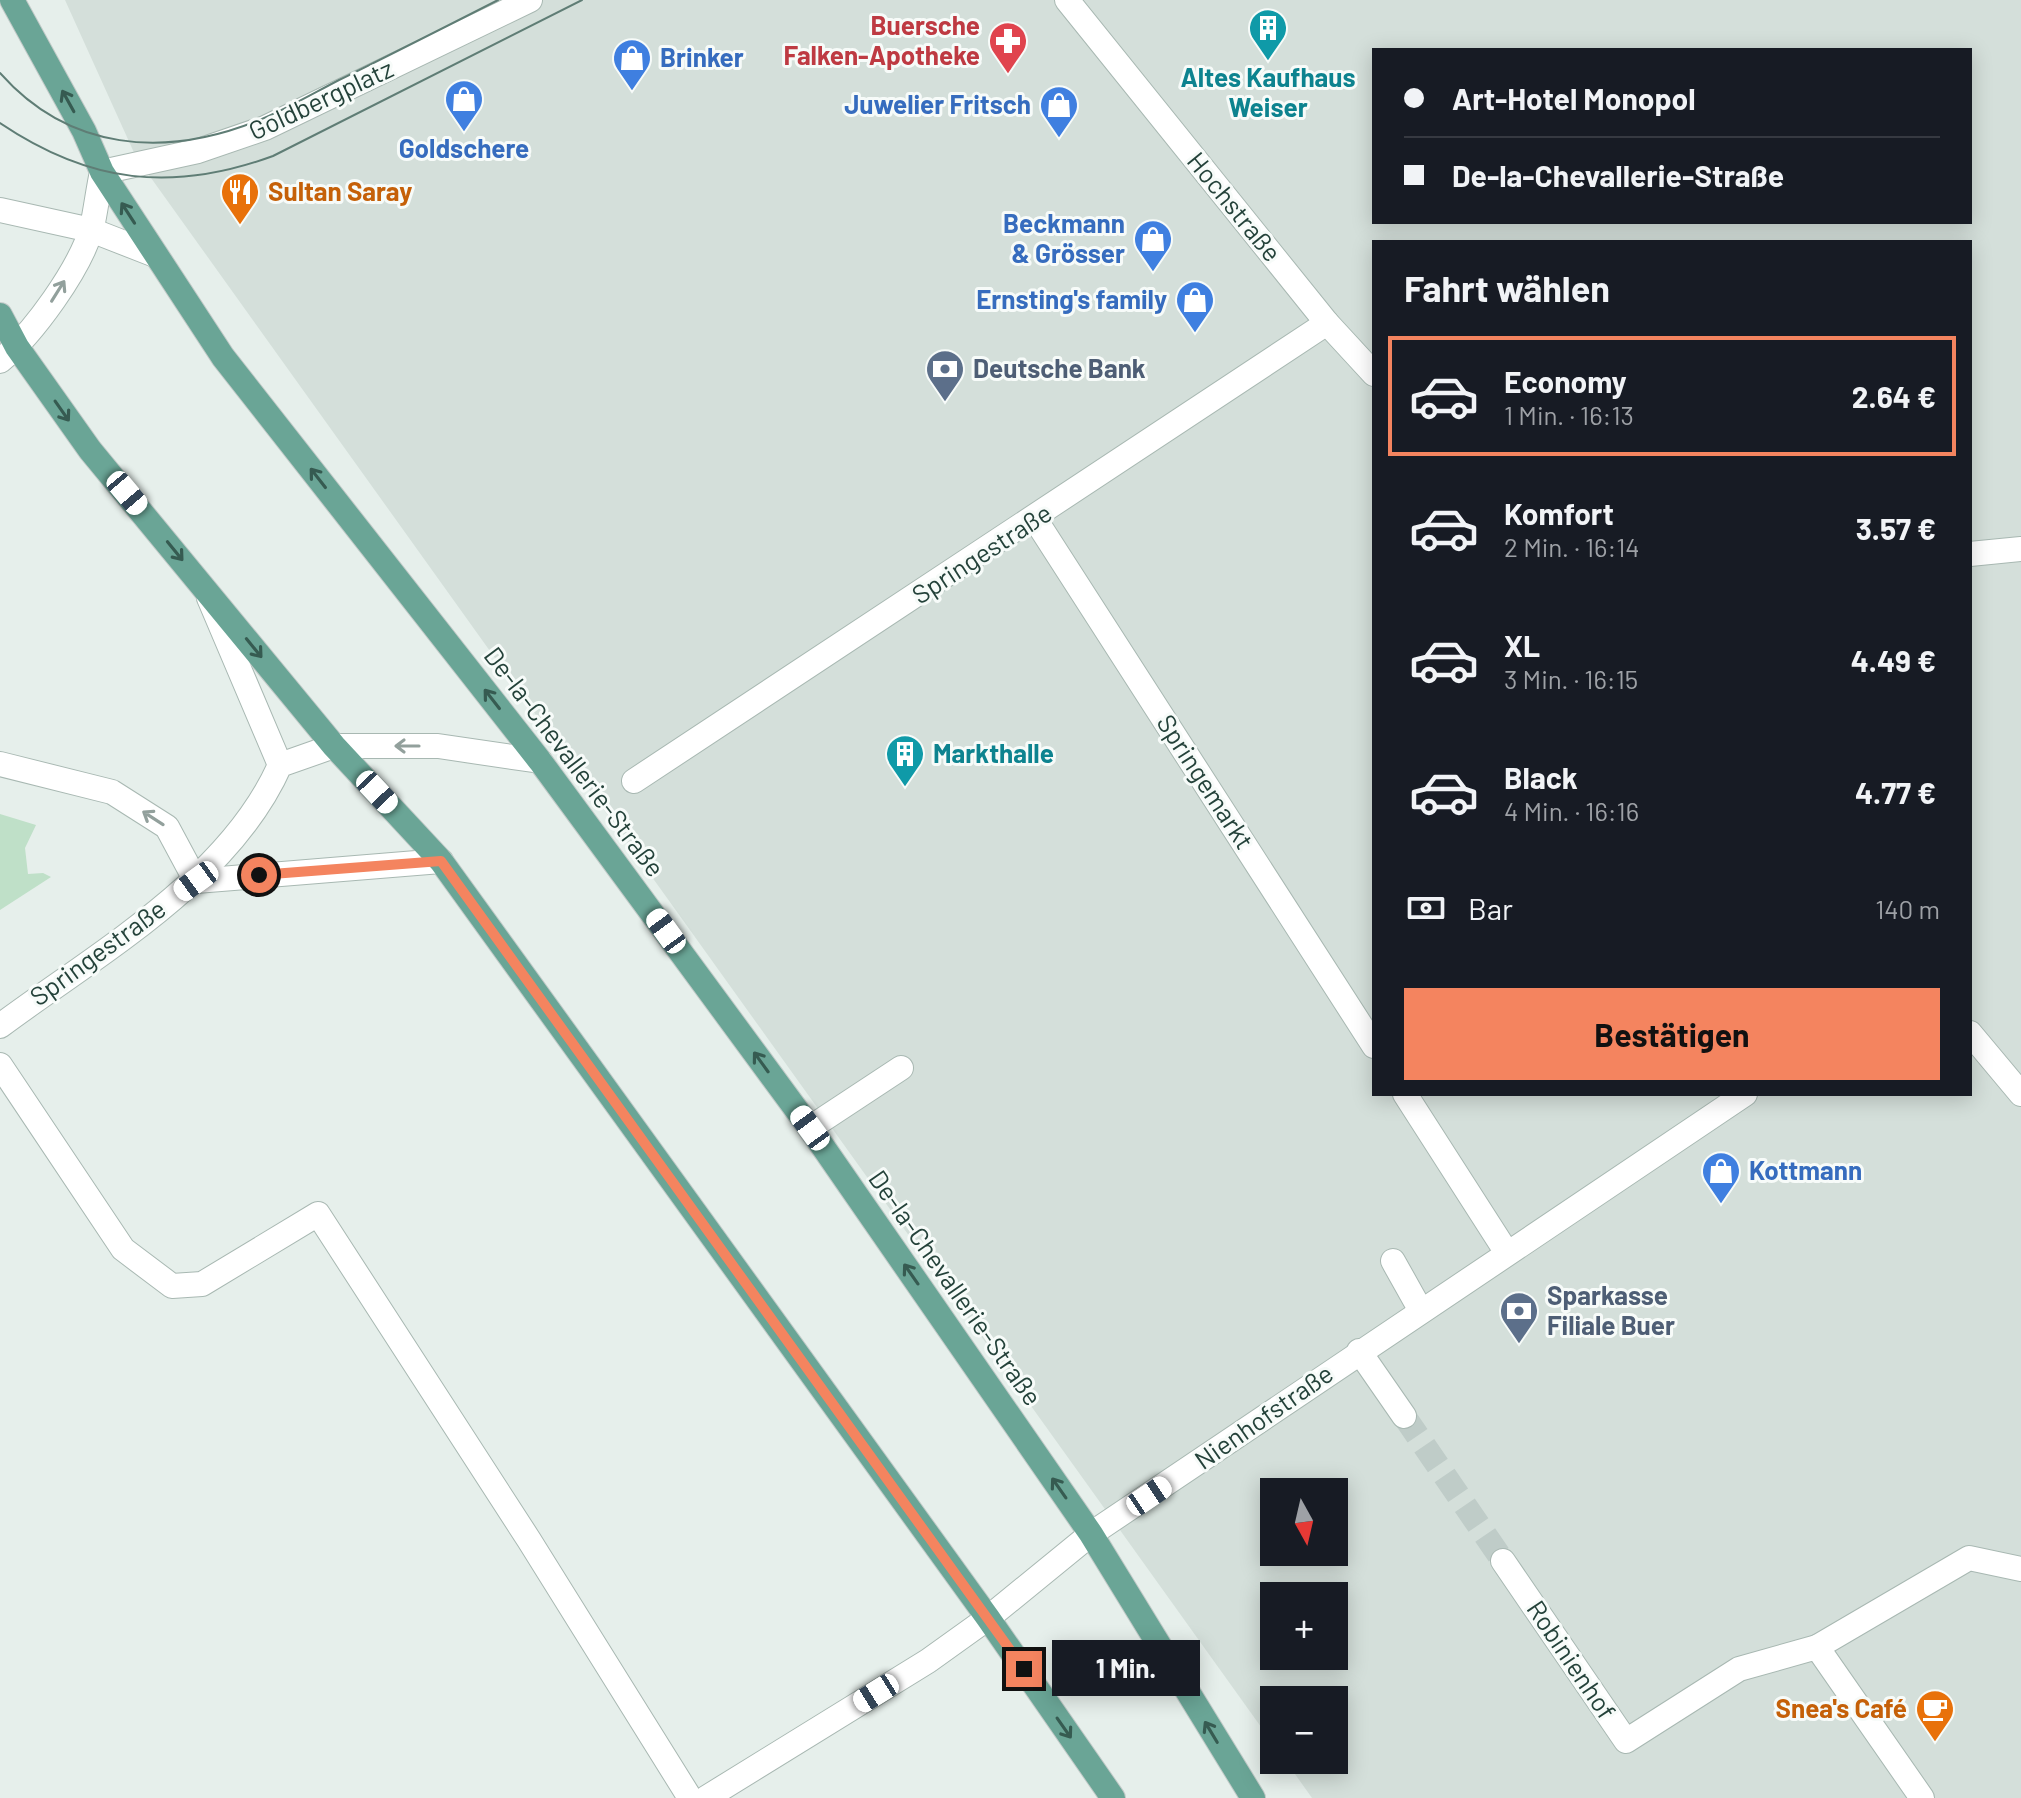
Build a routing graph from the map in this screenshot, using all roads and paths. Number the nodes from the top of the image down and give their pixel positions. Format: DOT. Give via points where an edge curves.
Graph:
graph roads {
  1 [pos="12,0"];
  2 [pos="530,0"];
  3 [pos="1067,0"];
  4 [pos="102,172"];
  5 [pos="0,210"];
  6 [pos="91,230"];
  7 [pos="155,255"];
  8 [pos="0,315"];
  9 [pos="1327,323"];
  10 [pos="8,354"];
  11 [pos="1372,372"];
  12 [pos="1035,519"];
  13 [pos="2021,549"];
  14 [pos="1972,554"];
  15 [pos="204,587"];
  16 [pos="334,746"];
  17 [pos="540,761"];
  18 [pos="0,764"];
  19 [pos="280,765"];
  20 [pos="634,781"];
  21 [pos="441,861"];
  22 [pos="196,881"];
  23 [pos="0,1026"];
  24 [pos="1972,1035"];
  25 [pos="1372,1043"];
  26 [pos="0,1065"];
  27 [pos="901,1068"];
  28 [pos="2021,1094"];
  29 [pos="1406,1096"];
  30 [pos="1742,1096"];
  31 [pos="810,1128"];
  32 [pos="1507,1253"];
  33 [pos="1393,1261"];
  34 [pos="1421,1311"];
  35 [pos="1359,1351"];
  36 [pos="1404,1416"];
  37 [pos="1091,1534"];
  38 [pos="1503,1561"];
  39 [pos="2021,1569"];
  40 [pos="988,1618"];
  41 [pos="1817,1647"];
  42 [pos="690,1798"];
  43 [pos="706,1798"];
  44 [pos="1113,1798"];
  45 [pos="1253,1798"];
  46 [pos="1922,1798"];
  4 -- 1 [label="main road, De-la-Chevallerie-Straße, one-way"];
  2 -- 4 [label="street, Goldbergplatz" via="265,128 198,151"];
  3 -- 9 [label="street, Hochstraße"];
  4 -- 6 [label="street"];
  7 -- 4 [label="main road, De-la-Chevallerie-Straße, one-way"];
  5 -- 6 [label="street"];
  6 -- 7 [label="street"];
  10 -- 6 [label="street, one-way" via="59,293"];
  17 -- 7 [label="main road, De-la-Chevallerie-Straße, one-way" via="223,357"];
  8 -- 10 [label="main road"];
  9 -- 11 [label="street, Hochstraße"];
  9 -- 12 [label="street, Springestraße"];
  10 -- 15 [label="main road, one-way"];
  12 -- 20 [label="street, Springestraße"];
  12 -- 25 [label="street, Springemarkt"];
  13 -- 14 [label="street"];
  15 -- 16 [label="main road, one-way"];
  15 -- 19 [label="street"];
  17 -- 16 [label="street, one-way" via="438,746"];
  16 -- 19 [label="street"];
  16 -- 21 [label="main road"];
  31 -- 17 [label="main road, De-la-Chevallerie-Straße, one-way"];
  22 -- 18 [label="street, one-way" via="167,827 112,792"];
  19 -- 22 [label="street, Springestraße" via="269,789"];
  21 -- 22 [label="street"];
  21 -- 40 [label="main road"];
  22 -- 23 [label="street, Springestraße"];
  24 -- 28 [label="street"];
  26 -- 42 [label="street" via="123,1249 172,1286 202,1284 318,1214"];
  27 -- 31 [label="street"];
  29 -- 32 [label="street"];
  30 -- 32 [label="street, Nienhofstraße"];
  37 -- 31 [label="main road, De-la-Chevallerie-Straße, one-way"];
  32 -- 34 [label="street, Nienhofstraße"];
  33 -- 34 [label="street"];
  34 -- 35 [label="street, Nienhofstraße"];
  35 -- 36 [label="street"];
  35 -- 37 [label="street, Nienhofstraße"];
  37 -- 40 [label="street, Nienhofstraße"];
  45 -- 37 [label="main road, De-la-Chevallerie-Straße, one-way"];
  38 -- 41 [label="street, Robinienhof" via="1626,1741 1739,1669"];
  39 -- 41 [label="street, Robinienhof" via="1969,1558"];
  40 -- 43 [label="street, Nienhofstraße"];
  40 -- 44 [label="main road, one-way"];
  41 -- 46 [label="street"];
}
